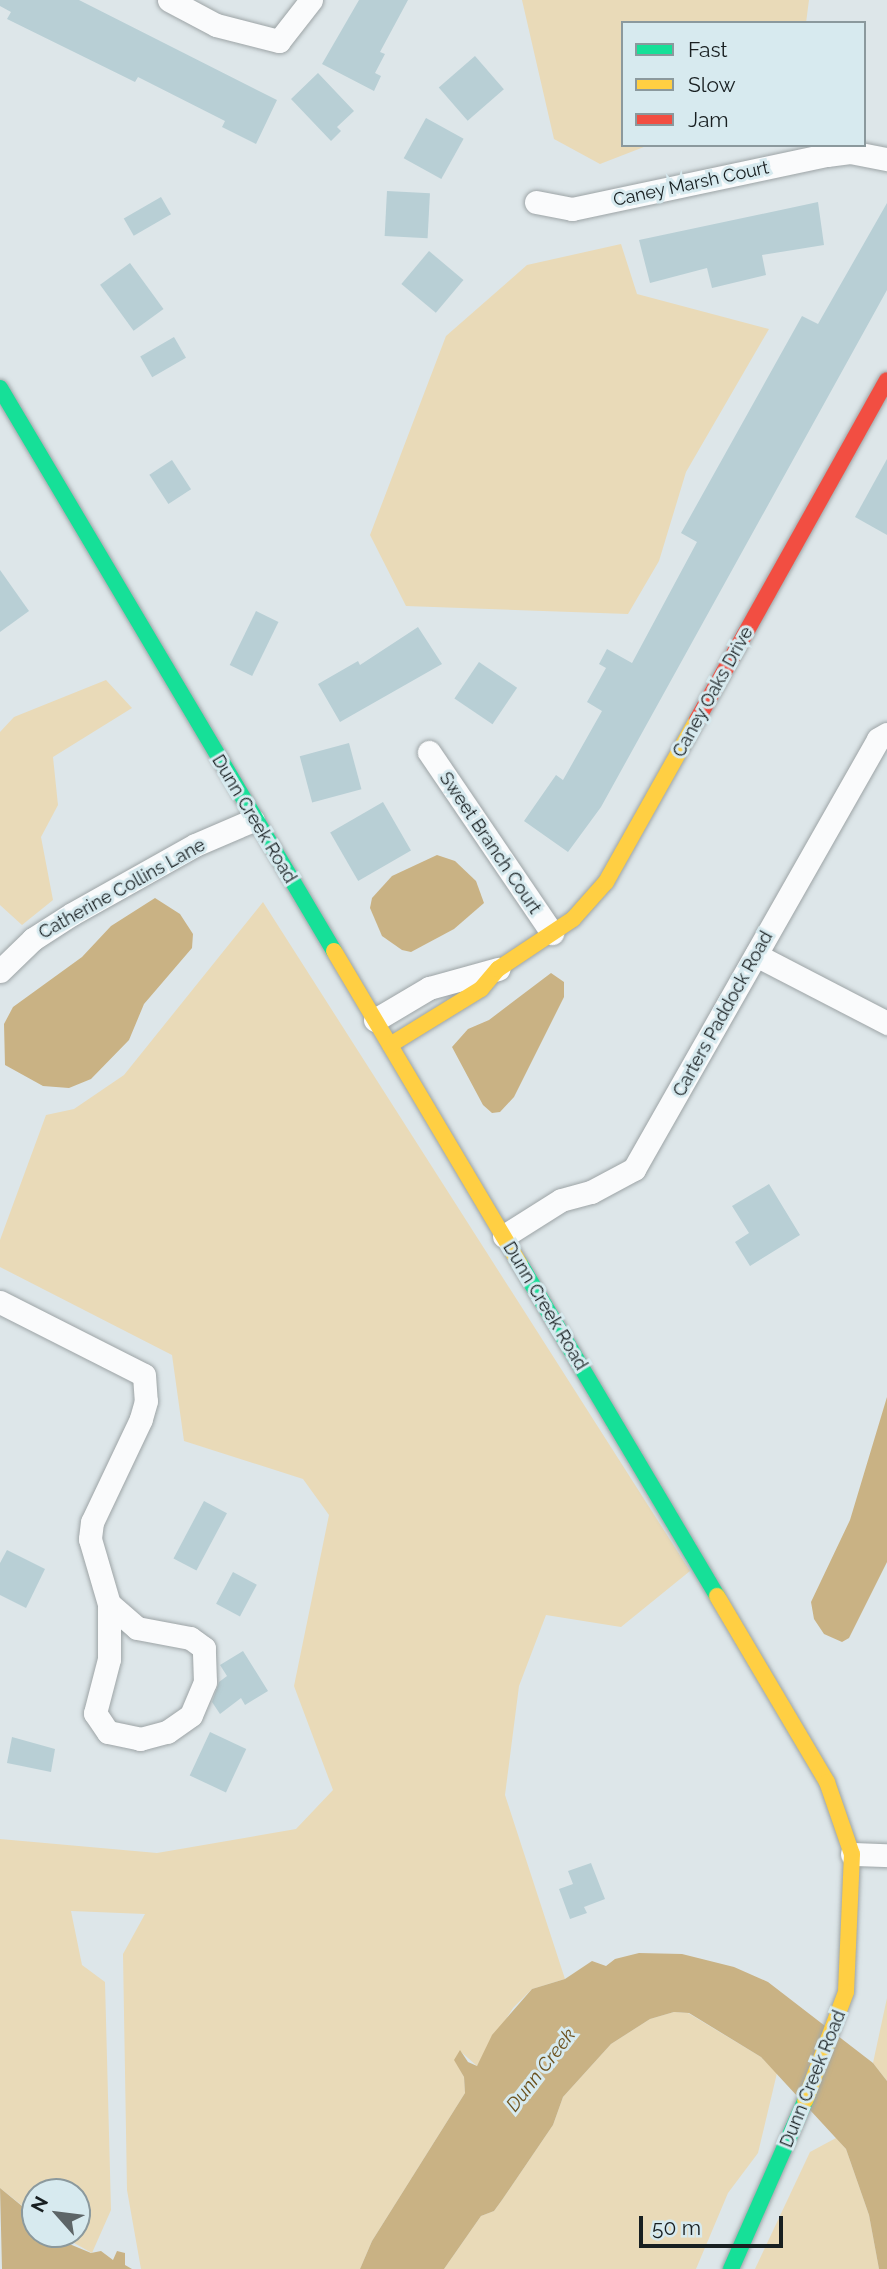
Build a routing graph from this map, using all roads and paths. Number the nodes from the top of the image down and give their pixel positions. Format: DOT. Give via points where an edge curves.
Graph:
graph roads {
  1 [pos="169,0"];
  2 [pos="312,0"];
  3 [pos="887,159"];
  4 [pos="536,202"];
  5 [pos="887,380"];
  6 [pos="0,388"];
  7 [pos="878,416"];
  8 [pos="887,734"];
  9 [pos="429,752"];
  10 [pos="253,820"];
  11 [pos="552,933"];
  12 [pos="756,955"];
  13 [pos="498,969"];
  14 [pos="0,971"];
  15 [pos="375,1020"];
  16 [pos="887,1023"];
  17 [pos="390,1045"];
  18 [pos="504,1236"];
  19 [pos="0,1302"];
  20 [pos="109,1604"];
  21 [pos="852,1854"];
  22 [pos="887,1855"];
  23 [pos="731,2269"];
  1 -- 2 [label="street" via="216,24 279,41"];
  3 -- 4 [label="street, Caney Marsh Court" via="850,152 572,209"];
  5 -- 7 [label="street, Caney Oaks Drive"];
  6 -- 10 [label="street, Dunn Creek Road"];
  7 -- 11 [label="street, Caney Oaks Drive" via="606,882 573,919"];
  8 -- 12 [label="street, Carters Paddock Road" via="878,739"];
  9 -- 11 [label="street, Sweet Branch Court"];
  10 -- 14 [label="street, Catherine Collins Lane" via="195,845 72,914 33,939"];
  10 -- 15 [label="street, Dunn Creek Road"];
  11 -- 13 [label="street, Caney Oaks Drive"];
  12 -- 16 [label="street"];
  12 -- 18 [label="street, Carters Paddock Road" via="634,1169 591,1192 561,1200"];
  13 -- 15 [label="street, Caney Oaks Drive" via="429,988"];
  13 -- 17 [label="street, Caney Oaks Drive" via="481,989"];
  15 -- 17 [label="street, Dunn Creek Road"];
  17 -- 18 [label="street, Dunn Creek Road"];
  18 -- 21 [label="street, Dunn Creek Road" via="815,1758"];
  19 -- 20 [label="street" via="144,1375 146,1401 141,1419 91,1530"];
  20 -- 20 [label="street" via="109,1659 95,1713 108,1732 140,1739 167,1732 191,1715 205,1682 204,1648 190,1638 136,1628"];
  21 -- 22 [label="street"];
  21 -- 23 [label="street, Dunn Creek Road" via="851,1957 839,2015"];
}
